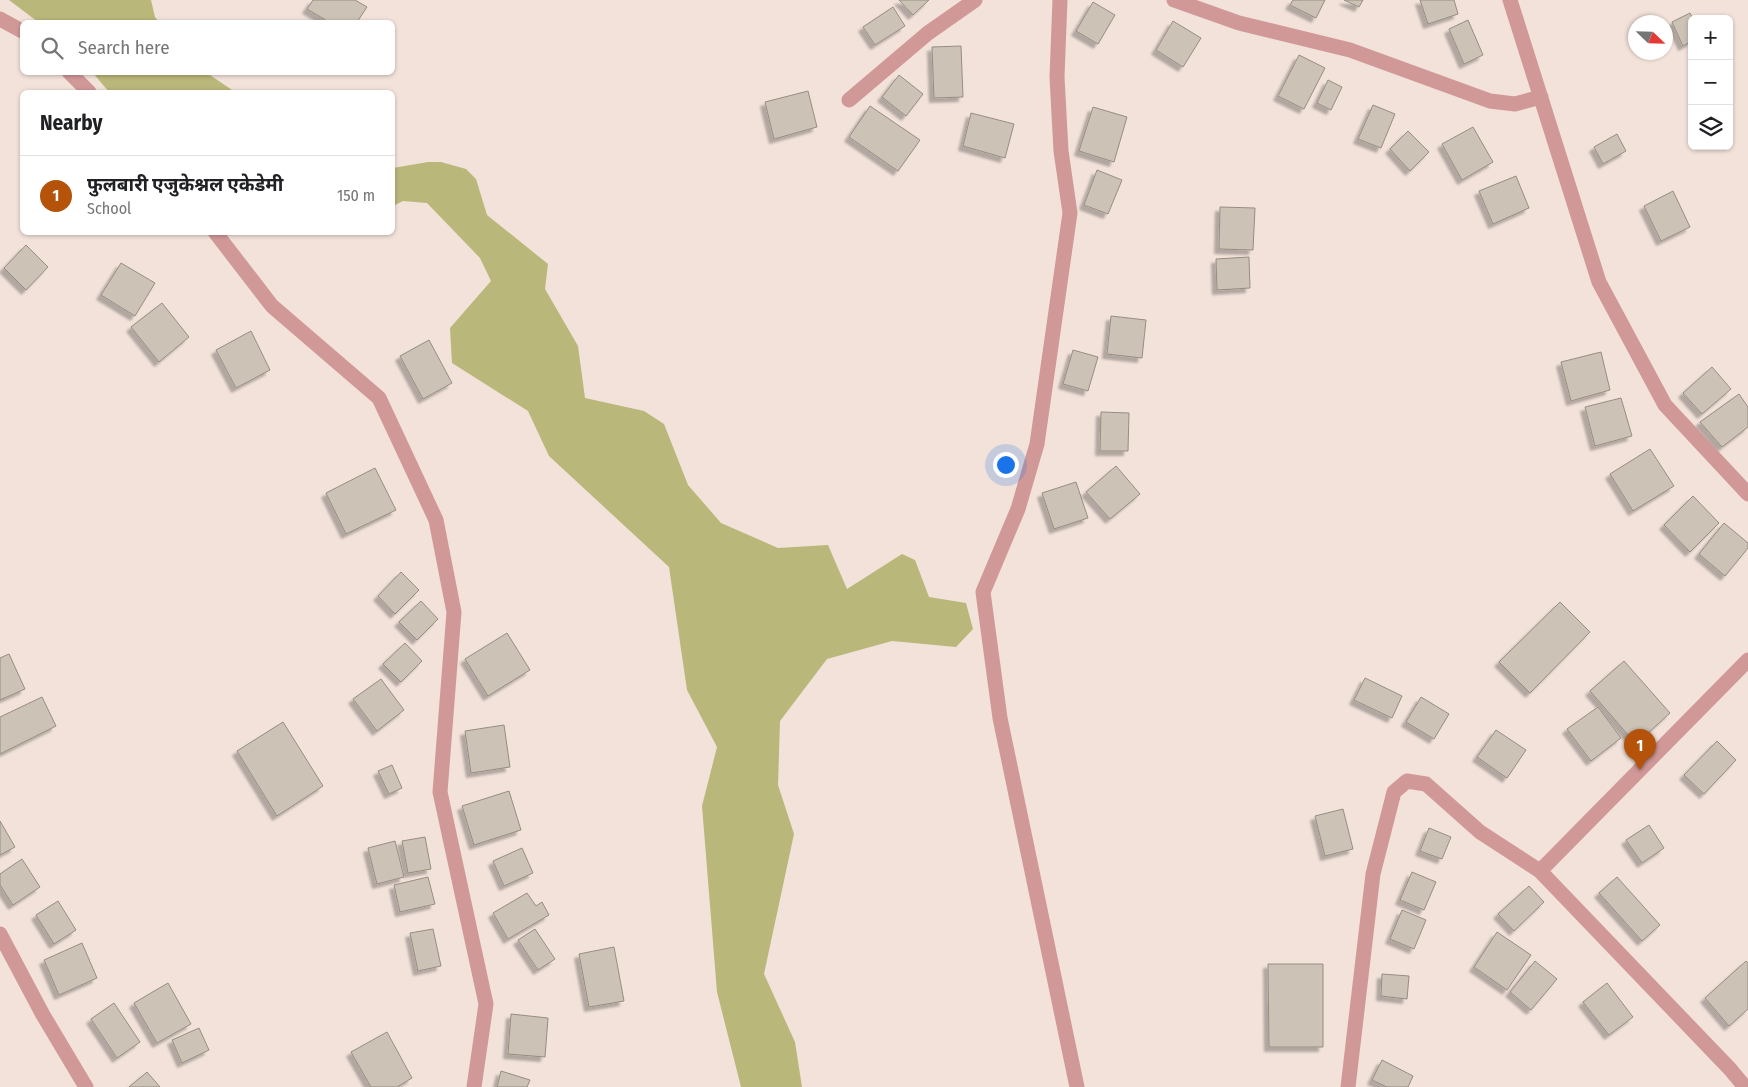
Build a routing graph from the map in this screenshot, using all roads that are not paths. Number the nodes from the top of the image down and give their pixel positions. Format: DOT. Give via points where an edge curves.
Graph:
graph roads {
  1 [pos="975,0"];
  2 [pos="1060,0"];
  3 [pos="1174,0"];
  4 [pos="1510,0"];
  5 [pos="0,19"];
  6 [pos="20,30"];
  7 [pos="72,75"];
  8 [pos="86,90"];
  9 [pos="1541,97"];
  10 [pos="848,100"];
  11 [pos="217,235"];
  12 [pos="1748,494"];
  13 [pos="1748,660"];
  14 [pos="1540,871"];
  15 [pos="0,934"];
  16 [pos="86,1087"];
  17 [pos="474,1087"];
  18 [pos="1077,1087"];
  19 [pos="1348,1087"];
  20 [pos="1745,1087"];
  1 -- 10 [label="street" via="928,33"];
  2 -- 18 [label="street" via="1057,77 1061,151 1070,214 1037,444 1018,509 983,592 1000,718"];
  3 -- 9 [label="street" via="1239,23 1350,50 1490,102 1515,104"];
  4 -- 9 [label="street"];
  5 -- 6 [label="street"];
  7 -- 8 [label="street"];
  9 -- 12 [label="street" via="1599,282 1665,405"];
  11 -- 17 [label="street" via="272,306 379,398 436,520 454,612 440,792 486,1004"];
  13 -- 14 [label="street"];
  14 -- 19 [label="street" via="1480,832 1426,784 1408,781 1394,792 1373,874"];
  14 -- 20 [label="street"];
  15 -- 16 [label="street"];
}
